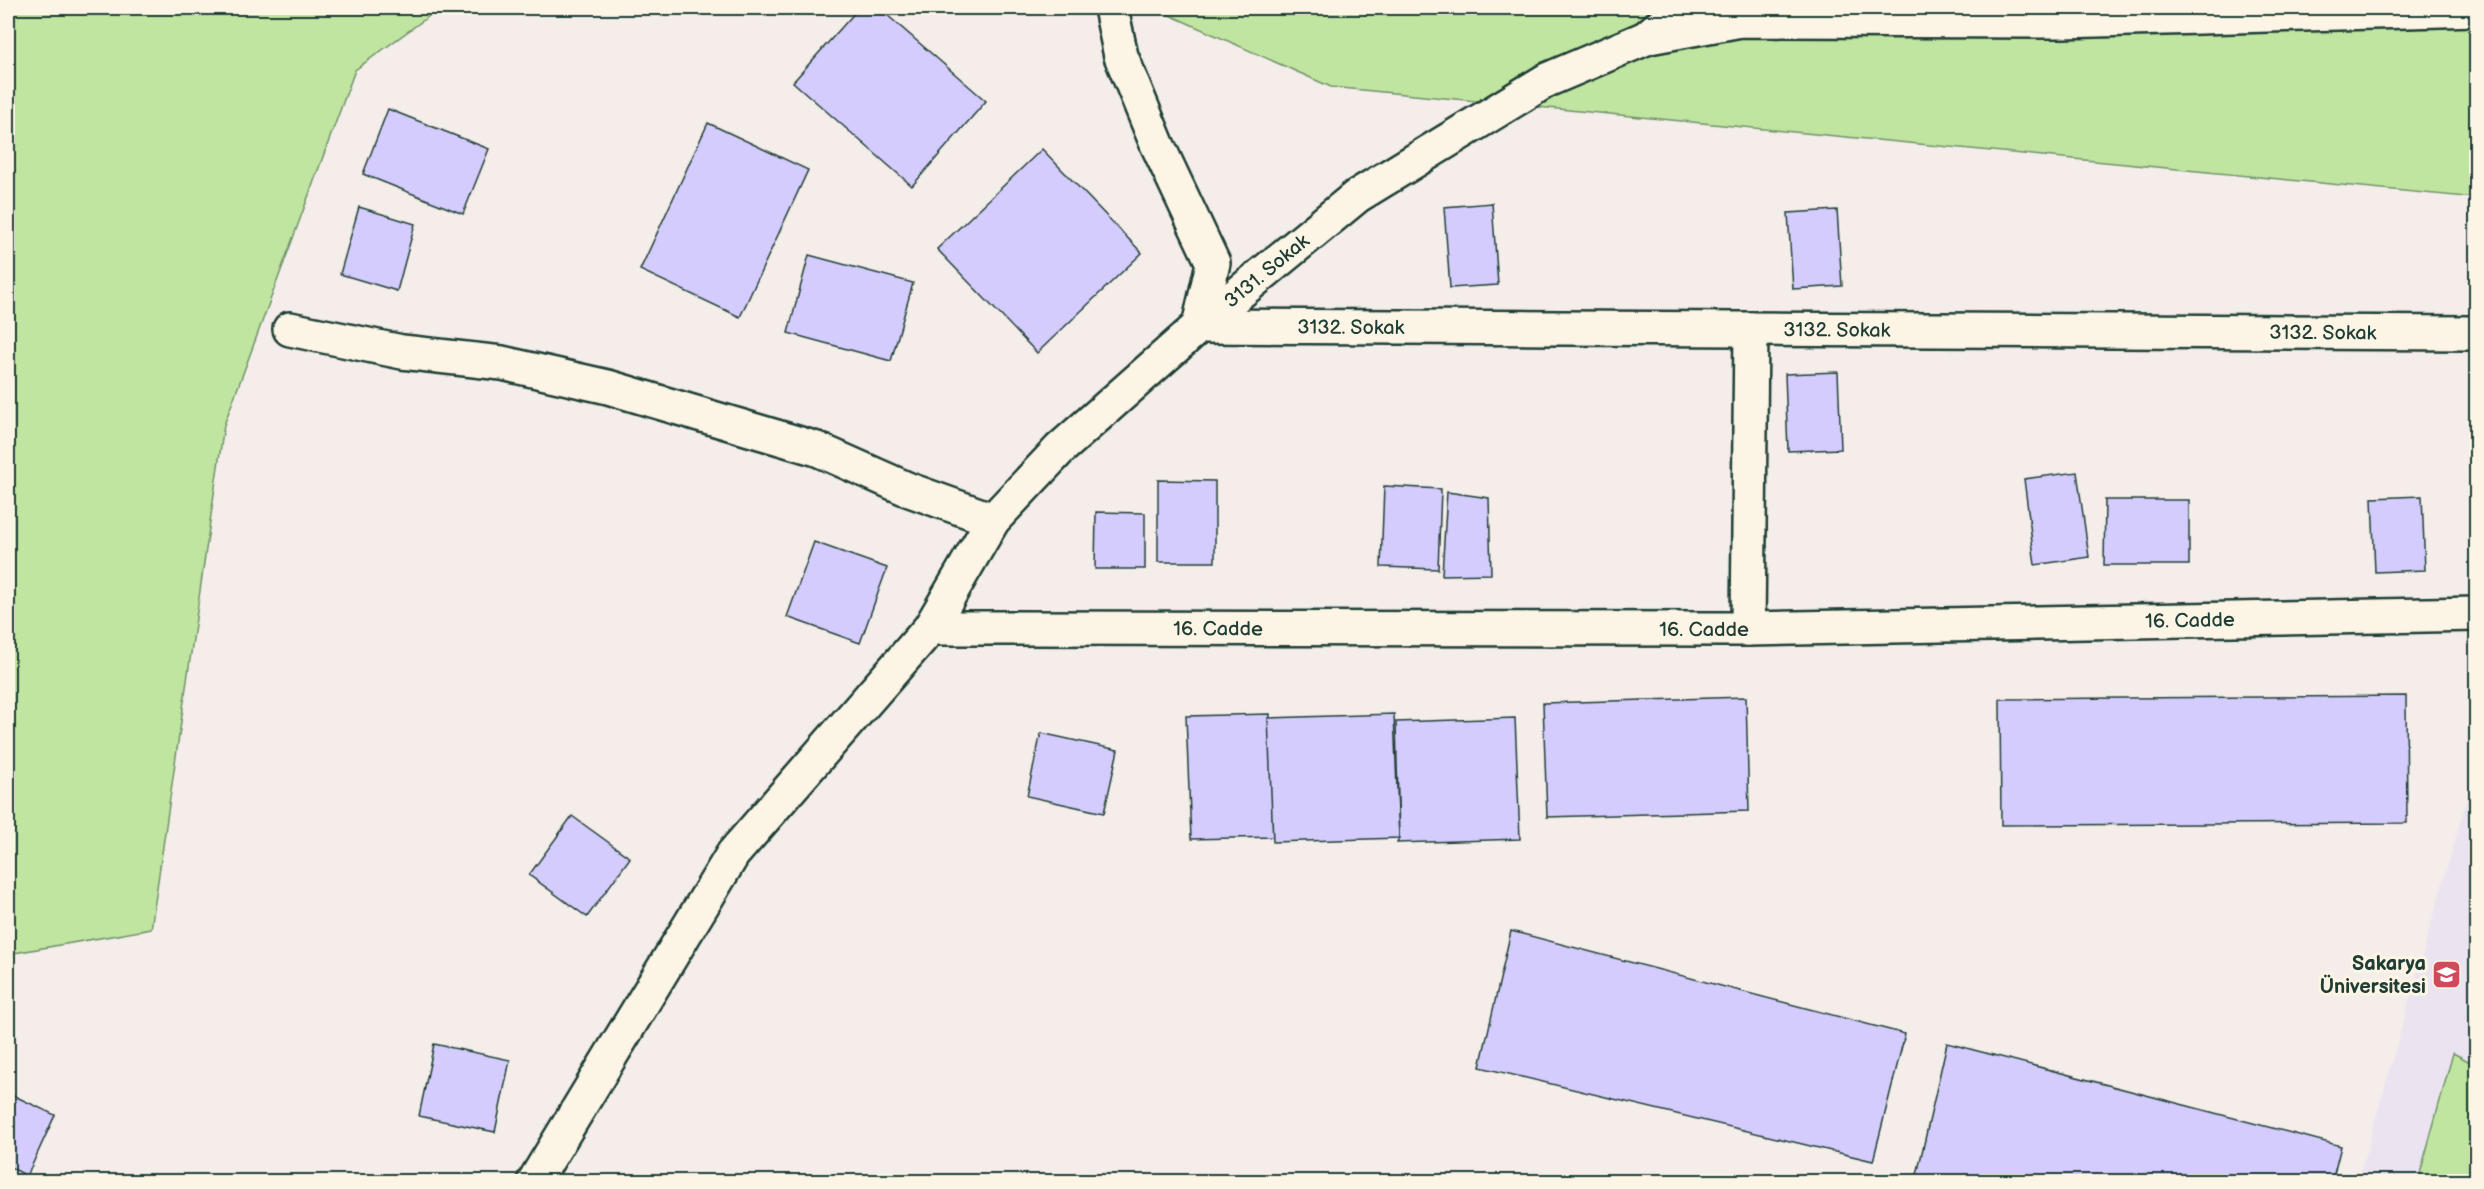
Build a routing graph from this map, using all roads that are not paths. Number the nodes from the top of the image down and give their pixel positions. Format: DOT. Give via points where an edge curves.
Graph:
graph roads {
  1 [pos="1111,8"];
  2 [pos="1681,8"];
  3 [pos="2476,9"];
  4 [pos="1646,38"];
  5 [pos="1199,326"];
  6 [pos="290,329"];
  7 [pos="1751,329"];
  8 [pos="2476,333"];
  9 [pos="993,520"];
  10 [pos="2476,614"];
  11 [pos="930,628"];
  12 [pos="1748,629"];
  13 [pos="534,1182"];
  1 -- 5 [label="street" via="1121,56 1213,263"];
  2 -- 4 [label="street, 3131. Sokak"];
  3 -- 4 [label="street" via="2062,21 1741,20"];
  4 -- 5 [label="street, 3131. Sokak" via="1547,80 1357,196"];
  5 -- 7 [label="street, 3132. Sokak"];
  5 -- 9 [label="street, 3131. Sokak" via="1060,449"];
  6 -- 9 [label="street" via="402,352 502,363 608,387 817,449 907,489"];
  7 -- 8 [label="street, 3132. Sokak"];
  7 -- 12 [label="street"];
  9 -- 11 [label="street, 3131. Sokak"];
  10 -- 12 [label="street, 16. Cadde"];
  11 -- 12 [label="street, 16. Cadde"];
  11 -- 13 [label="street, 3131. Sokak" via="733,854"];
}
